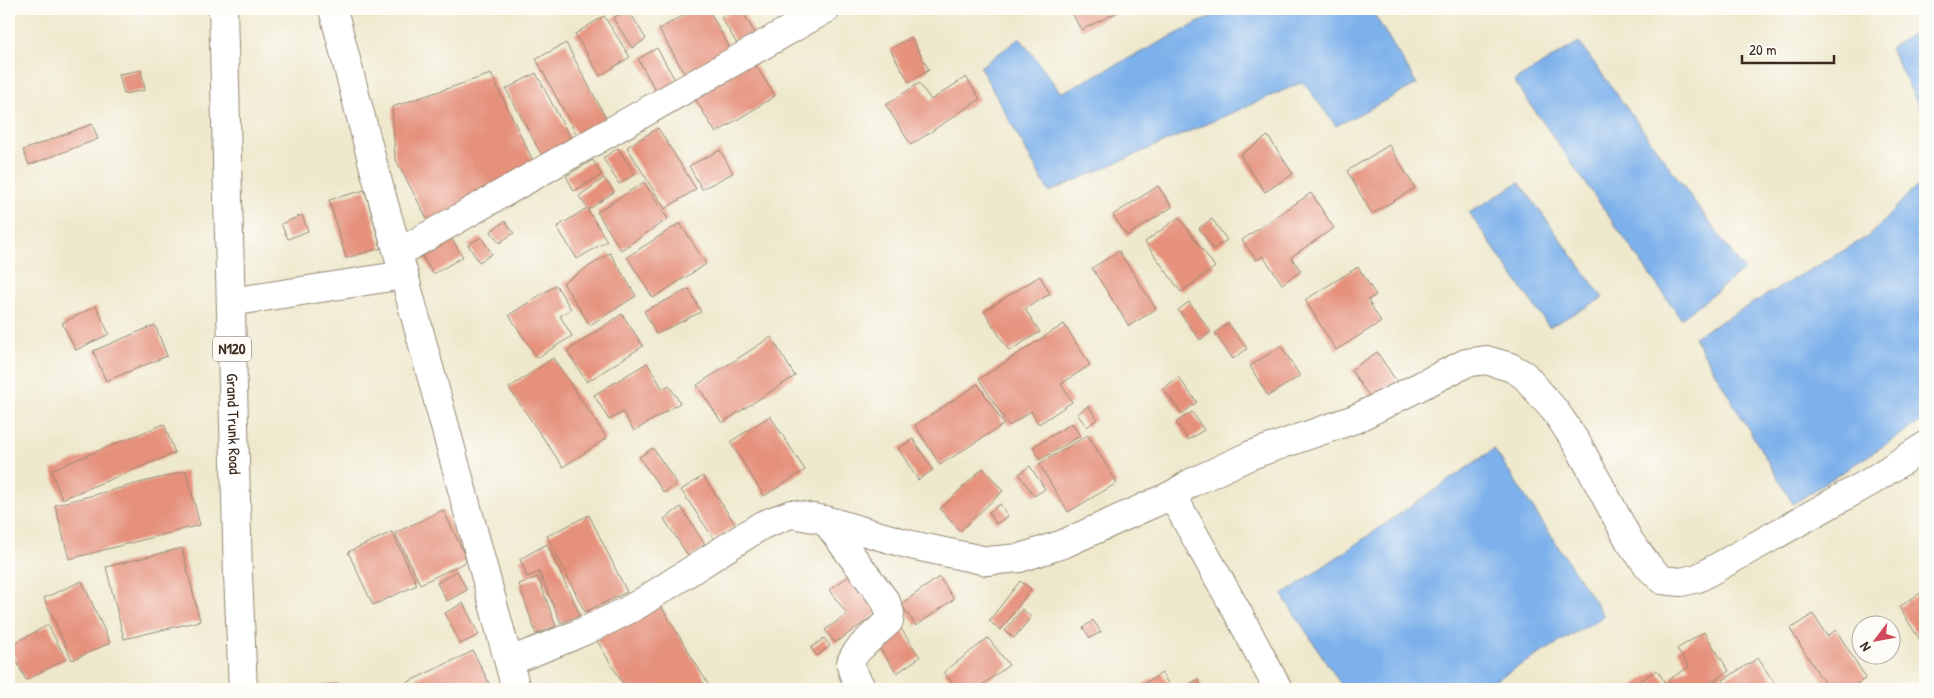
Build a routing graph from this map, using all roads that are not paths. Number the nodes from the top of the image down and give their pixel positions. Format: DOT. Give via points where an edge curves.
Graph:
graph roads {
  1 [pos="223,9"];
  2 [pos="334,9"];
  3 [pos="826,9"];
  4 [pos="401,264"];
  5 [pos="231,302"];
  6 [pos="1925,446"];
  7 [pos="1172,495"];
  8 [pos="826,520"];
  9 [pos="510,662"];
  10 [pos="243,689"];
  11 [pos="516,689"];
  12 [pos="862,689"];
  13 [pos="1278,689"];
  1 -- 5 [label="main road, Grand Trunk Road / N120"];
  2 -- 4 [label="main road"];
  3 -- 4 [label="main road"];
  4 -- 5 [label="main road"];
  4 -- 9 [label="main road"];
  5 -- 10 [label="main road, Grand Trunk Road / N120"];
  6 -- 7 [label="main road" via="1870,482 1698,578 1681,582 1662,580 1630,542 1578,445 1556,412 1524,375 1486,360 1466,363 1355,419 1251,455"];
  7 -- 8 [label="main road" via="1063,544 1020,558 987,561 910,545"];
  7 -- 13 [label="main road"];
  8 -- 9 [label="main road" via="791,514 762,526 619,616"];
  8 -- 12 [label="main road" via="886,602 890,613 889,621 854,655 851,664"];
  9 -- 11 [label="main road"];
}
